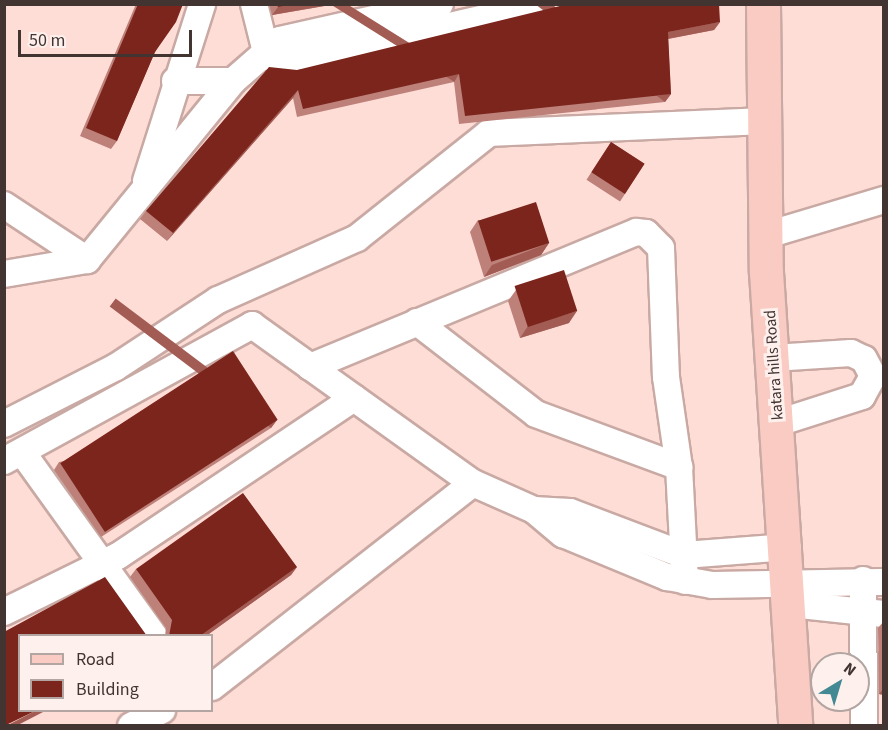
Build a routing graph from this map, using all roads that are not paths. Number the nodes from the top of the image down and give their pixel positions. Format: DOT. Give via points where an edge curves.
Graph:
graph roads {
  1 [pos="202,4"];
  2 [pos="254,4"];
  3 [pos="440,4"];
  4 [pos="763,4"];
  5 [pos="534,6"];
  6 [pos="408,18"];
  7 [pos="267,56"];
  8 [pos="176,81"];
  9 [pos="233,81"];
  10 [pos="764,121"];
  11 [pos="143,192"];
  12 [pos="884,200"];
  13 [pos="4,205"];
  14 [pos="766,235"];
  15 [pos="87,260"];
  16 [pos="4,274"];
  17 [pos="417,322"];
  18 [pos="773,358"];
  19 [pos="310,367"];
  20 [pos="354,398"];
  21 [pos="778,423"];
  22 [pos="4,424"];
  23 [pos="13,456"];
  24 [pos="679,467"];
  25 [pos="473,483"];
  26 [pos="534,510"];
  27 [pos="788,547"];
  28 [pos="684,555"];
  29 [pos="105,564"];
  30 [pos="685,581"];
  31 [pos="873,581"];
  32 [pos="790,592"];
  33 [pos="4,612"];
  34 [pos="873,613"];
  35 [pos="153,634"];
  36 [pos="213,686"];
  37 [pos="160,712"];
  38 [pos="870,714"];
  39 [pos="131,726"];
  40 [pos="795,726"];
  1 -- 8 [label="street"];
  2 -- 7 [label="street"];
  3 -- 6 [label="street"];
  4 -- 10 [label="main road, katara hills Road"];
  5 -- 6 [label="street"];
  6 -- 7 [label="street" via="288,63"];
  7 -- 9 [label="street"];
  8 -- 9 [label="street"];
  8 -- 11 [label="street"];
  9 -- 11 [label="street"];
  10 -- 14 [label="main road, katara hills Road"];
  10 -- 22 [label="street" via="489,133 357,238 218,300 116,367"];
  11 -- 15 [label="street"];
  12 -- 14 [label="street"];
  13 -- 15 [label="street"];
  14 -- 18 [label="main road, katara hills Road"];
  15 -- 16 [label="street"];
  17 -- 19 [label="street"];
  17 -- 24 [label="street" via="536,414"];
  17 -- 24 [label="street" via="636,232 646,233 661,248 666,377"];
  18 -- 21 [label="main road, katara hills Road"];
  18 -- 21 [label="street" via="851,353 864,359 873,376 862,396"];
  19 -- 20 [label="street"];
  19 -- 23 [label="street" via="252,325"];
  20 -- 25 [label="street"];
  20 -- 29 [label="street"];
  21 -- 27 [label="main road, katara hills Road"];
  23 -- 29 [label="street"];
  24 -- 28 [label="street"];
  25 -- 26 [label="street"];
  25 -- 36 [label="street"];
  26 -- 28 [label="street" via="570,512"];
  26 -- 30 [label="street" via="563,534"];
  27 -- 28 [label="street"];
  27 -- 32 [label="main road, katara hills Road"];
  28 -- 30 [label="street"];
  29 -- 33 [label="street"];
  29 -- 35 [label="street"];
  30 -- 32 [label="street"];
  31 -- 32 [label="street"];
  31 -- 34 [label="street"];
  32 -- 34 [label="street"];
  32 -- 40 [label="main road, katara hills Road"];
  34 -- 38 [label="street"];
  37 -- 39 [label="street"];
}
